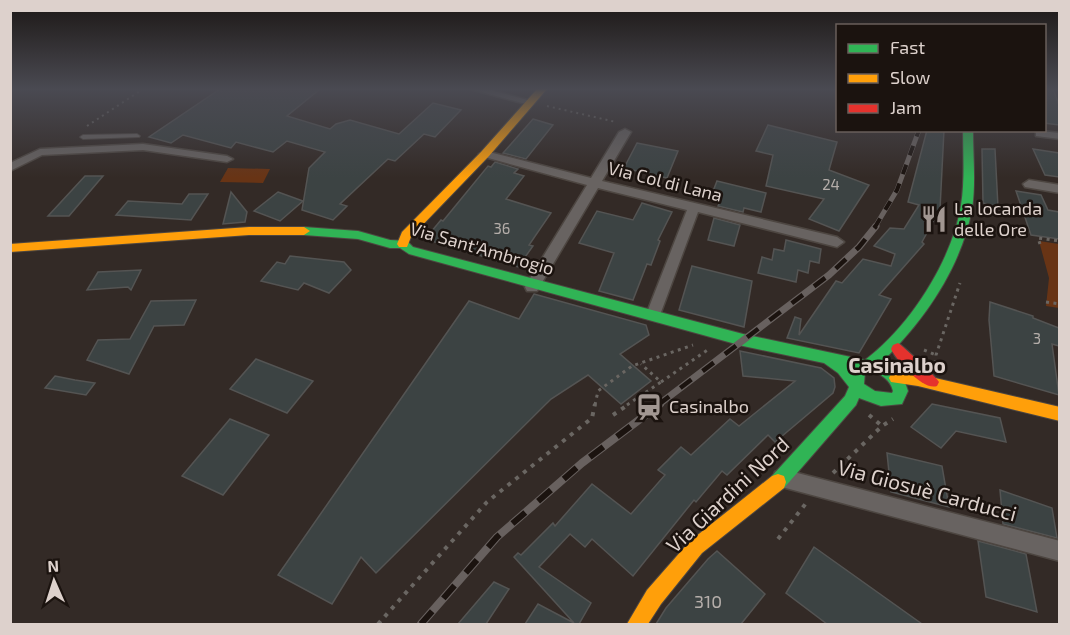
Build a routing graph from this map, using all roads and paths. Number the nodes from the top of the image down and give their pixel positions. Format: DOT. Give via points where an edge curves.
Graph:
graph roads {
  1 [pos="96,119"];
  2 [pos="516,119"];
  3 [pos="601,119"];
  4 [pos="78,130"];
  5 [pos="626,132"];
  6 [pos="968,132"];
  7 [pos="1040,134"];
  8 [pos="137,136"];
  9 [pos="1059,136"];
  10 [pos="83,137"];
  11 [pos="104,137"];
  12 [pos="95,150"];
  13 [pos="485,154"];
  14 [pos="227,159"];
  15 [pos="10,168"];
  16 [pos="594,183"];
  17 [pos="1029,184"];
  18 [pos="1059,189"];
  19 [pos="694,207"];
  20 [pos="1059,241"];
  21 [pos="837,242"];
  22 [pos="403,243"];
  23 [pos="1040,244"];
  24 [pos="10,249"];
  25 [pos="962,274"];
  26 [pos="533,285"];
  27 [pos="1046,302"];
  28 [pos="1059,304"];
  29 [pos="653,315"];
  30 [pos="723,334"];
  31 [pos="902,334"];
  32 [pos="898,349"];
  33 [pos="829,359"];
  34 [pos="641,364"];
  35 [pos="868,365"];
  36 [pos="936,369"];
  37 [pos="661,382"];
  38 [pos="897,382"];
  39 [pos="935,384"];
  40 [pos="857,386"];
  41 [pos="879,402"];
  42 [pos="1059,414"];
  43 [pos="613,415"];
  44 [pos="900,415"];
  45 [pos="828,428"];
  46 [pos="782,478"];
  47 [pos="819,486"];
  48 [pos="778,539"];
  49 [pos="1059,551"];
  50 [pos="378,624"];
  51 [pos="637,624"];
  1 -- 4 [label="path"];
  2 -- 13 [label="street"];
  3 -- 5 [label="path" via="628,125"];
  5 -- 16 [label="street"];
  6 -- 31 [label="street, Via Giardini Nord" via="964,219 946,268"];
  7 -- 9 [label="street"];
  8 -- 11 [label="lane"];
  10 -- 11 [label="lane"];
  11 -- 12 [label="lane"];
  12 -- 14 [label="street" via="143,147"];
  12 -- 15 [label="street" via="40,152"];
  13 -- 16 [label="street, Via Col di Lana"];
  13 -- 22 [label="street" via="438,200"];
  16 -- 19 [label="street, Via Col di Lana"];
  16 -- 26 [label="street"];
  17 -- 18 [label="street"];
  19 -- 21 [label="street, Via Col di Lana"];
  19 -- 29 [label="street"];
  20 -- 23 [label="path" via="1038,238"];
  22 -- 24 [label="street, Via Sant'Ambrogio" via="312,231 260,231"];
  22 -- 26 [label="street, Via Sant'Ambrogio" via="409,250"];
  25 -- 36 [label="path" via="936,355"];
  26 -- 29 [label="street, Via Sant'Ambrogio"];
  27 -- 28 [label="path"];
  29 -- 30 [label="street, Via Sant'Ambrogio"];
  30 -- 33 [label="street, Via Sant'Ambrogio"];
  30 -- 34 [label="path"];
  30 -- 37 [label="path"];
  31 -- 32 [label="street, Via Giardini Nord"];
  31 -- 35 [label="street, Via Giardini Nord" via="888,351"];
  32 -- 38 [label="street, Via Giardini Nord"];
  32 -- 39 [label="street"];
  33 -- 35 [label="street, Via Sant'Ambrogio"];
  33 -- 40 [label="street, Via Sant'Ambrogio"];
  34 -- 37 [label="path"];
  34 -- 50 [label="path" via="632,366 598,391 592,418 487,502"];
  35 -- 38 [label="street" via="884,369"];
  35 -- 40 [label="street, Via Giardini Nord" via="856,370"];
  37 -- 43 [label="path"];
  38 -- 39 [label="street" via="911,386"];
  38 -- 41 [label="street, Via Giardini Nord" via="900,396 892,402"];
  39 -- 42 [label="street"];
  40 -- 41 [label="street"];
  40 -- 45 [label="street, Via Giardini Nord" via="851,400"];
  41 -- 45 [label="street, Via Giardini Nord"];
  44 -- 47 [label="path" via="882,426"];
  45 -- 46 [label="street, Via Giardini Nord"];
  46 -- 47 [label="street, Via Giosuè Carducci"];
  46 -- 51 [label="street, Via Giardini Nord" via="696,547"];
  47 -- 48 [label="path"];
  47 -- 49 [label="street, Via Giosuè Carducci"];
}
